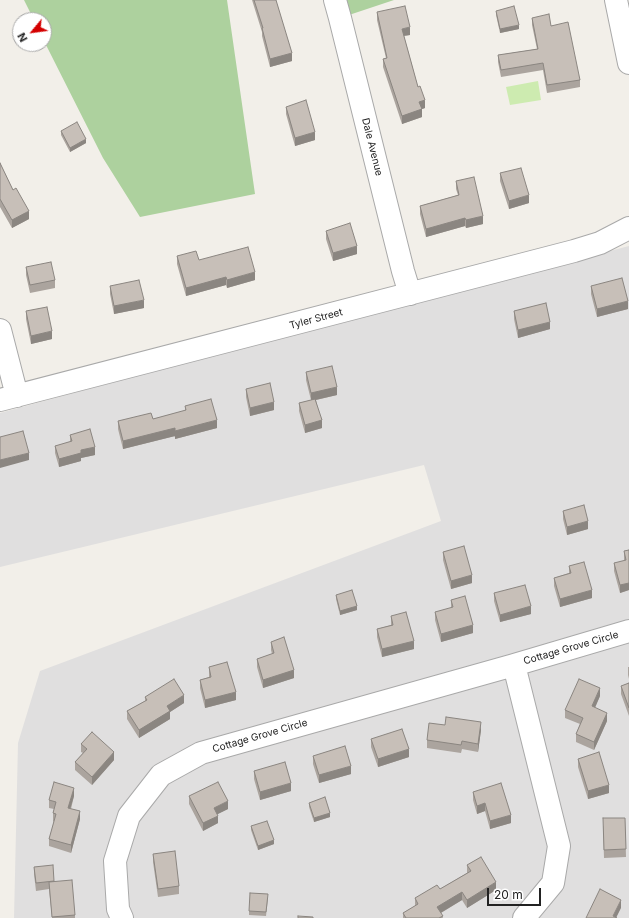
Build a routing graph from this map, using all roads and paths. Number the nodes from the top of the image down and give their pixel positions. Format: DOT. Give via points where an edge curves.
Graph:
graph roads {
  1 [pos="335,0"];
  2 [pos="616,0"];
  3 [pos="629,63"];
  4 [pos="629,228"];
  5 [pos="410,294"];
  6 [pos="0,330"];
  7 [pos="8,398"];
  8 [pos="629,631"];
  9 [pos="514,664"];
  10 [pos="122,918"];
  11 [pos="524,918"];
  1 -- 5 [label="street, Dale Avenue"];
  2 -- 3 [label="street"];
  4 -- 5 [label="street, Tyler Street" via="600,243 574,251"];
  5 -- 7 [label="street, Tyler Street"];
  6 -- 7 [label="street"];
  8 -- 9 [label="street, Cottage Grove Circle"];
  9 -- 10 [label="street, Cottage Grove Circle" via="201,753 161,775 129,816 115,862 118,909"];
  9 -- 11 [label="street, Cottage Grove Circle" via="559,846 553,883"];
}
